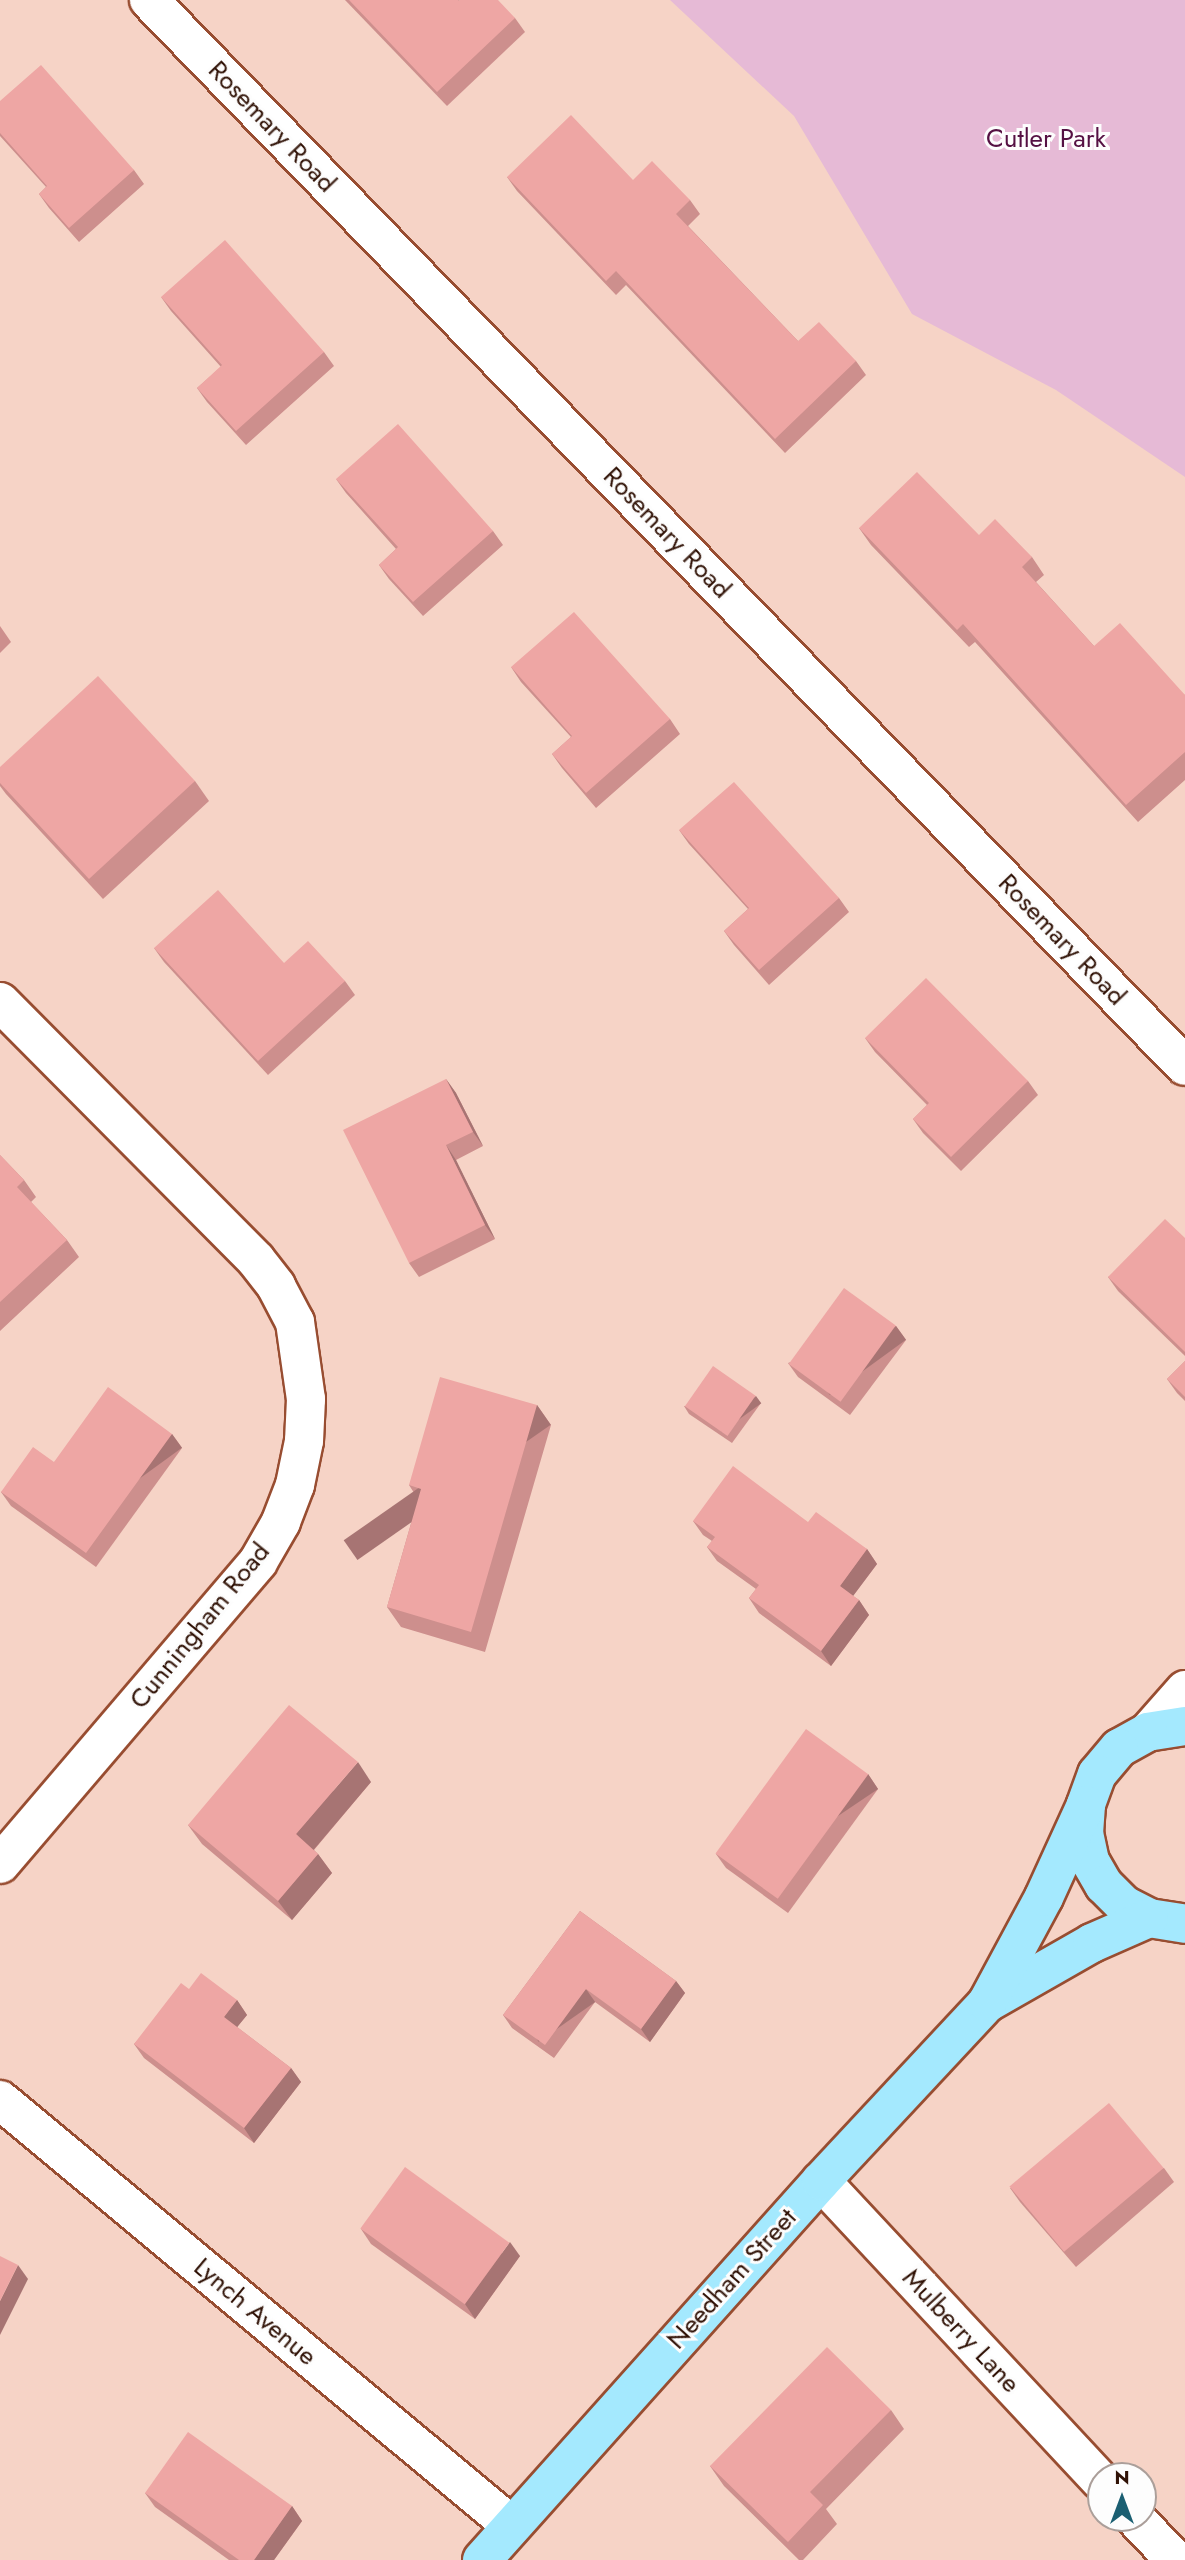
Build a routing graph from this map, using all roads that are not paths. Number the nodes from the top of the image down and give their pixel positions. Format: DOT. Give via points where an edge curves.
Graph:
graph roads {
  1 [pos="149,0"];
  2 [pos="0,1002"];
  3 [pos="1185,1066"];
  4 [pos="1185,1690"];
  5 [pos="1185,1726"];
  6 [pos="1148,1732"];
  7 [pos="1086,1805"];
  8 [pos="0,1864"];
  9 [pos="1167,1921"];
  10 [pos="987,2003"];
  11 [pos="0,2099"];
  12 [pos="821,2181"];
  13 [pos="1087,2466"];
  14 [pos="511,2525"];
  15 [pos="1148,2532"];
  16 [pos="482,2560"];
  17 [pos="1175,2560"];
  1 -- 3 [label="street, Rosemary Road"];
  2 -- 8 [label="street, Cunningham Road" via="256,1260 295,1322 306,1399 295,1485 258,1562"];
  4 -- 6 [label="street"];
  5 -- 6 [label="main road"];
  6 -- 7 [label="main road, Needham Street" via="1119,1748 1097,1774"];
  7 -- 9 [label="main road" via="1084,1833 1097,1873 1124,1905"];
  7 -- 10 [label="main road, Needham Street" via="1044,1897"];
  9 -- 10 [label="main road, Needham Street" via="1092,1942"];
  10 -- 12 [label="main road, Needham Street"];
  11 -- 14 [label="street, Lynch Avenue"];
  12 -- 13 [label="street, Mulberry Lane"];
  12 -- 14 [label="main road, Needham Street"];
  14 -- 16 [label="main road, Needham Street"];
  15 -- 17 [label="street"];
}
